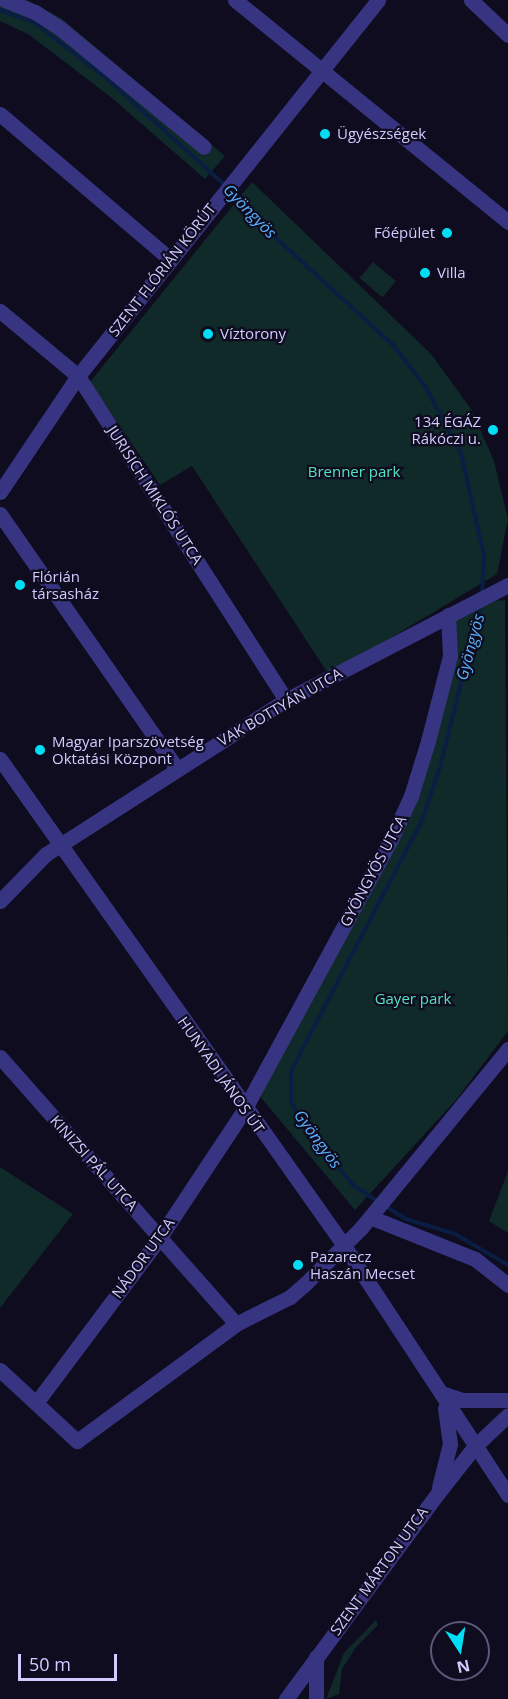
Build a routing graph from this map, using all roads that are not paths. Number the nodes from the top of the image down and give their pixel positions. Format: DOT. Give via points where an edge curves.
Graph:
graph roads {
  1 [pos="5,0"];
  2 [pos="235,0"];
  3 [pos="378,0"];
  4 [pos="471,0"];
  5 [pos="508,35"];
  6 [pos="321,71"];
  7 [pos="0,114"];
  8 [pos="204,147"];
  9 [pos="508,222"];
  10 [pos="170,259"];
  11 [pos="0,311"];
  12 [pos="78,376"];
  13 [pos="0,492"];
  14 [pos="0,514"];
  15 [pos="502,588"];
  16 [pos="448,615"];
  17 [pos="286,700"];
  18 [pos="0,759"];
  19 [pos="177,769"];
  20 [pos="60,844"];
  21 [pos="0,902"];
  22 [pos="508,1048"];
  23 [pos="0,1057"];
  24 [pos="244,1110"];
  25 [pos="371,1215"];
  26 [pos="160,1237"];
  27 [pos="345,1247"];
  28 [pos="508,1285"];
  29 [pos="236,1324"];
  30 [pos="0,1370"];
  31 [pos="441,1393"];
  32 [pos="508,1400"];
  33 [pos="36,1403"];
  34 [pos="508,1415"];
  35 [pos="476,1446"];
  36 [pos="438,1493"];
  37 [pos="508,1495"];
  38 [pos="316,1657"];
  39 [pos="286,1699"];
  40 [pos="316,1699"];
  1 -- 8 [label="street" via="35,12 61,29"];
  2 -- 6 [label="street"];
  3 -- 6 [label="street, SZENT FLÓRIÁN KÖRÚT"];
  4 -- 5 [label="street"];
  6 -- 9 [label="street"];
  6 -- 10 [label="street, SZENT FLÓRIÁN KÖRÚT"];
  7 -- 10 [label="street"];
  10 -- 12 [label="street, SZENT FLÓRIÁN KÖRÚT"];
  11 -- 12 [label="street, JURISICH MIKLÓS UTCA"];
  12 -- 13 [label="street, SZENT FLÓRIÁN KÖRÚT"];
  12 -- 17 [label="street, JURISICH MIKLÓS UTCA"];
  14 -- 19 [label="street"];
  15 -- 16 [label="street, VAK BOTTYÁN UTCA"];
  16 -- 17 [label="street, VAK BOTTYÁN UTCA"];
  16 -- 24 [label="street, GYÖNGYÖS UTCA" via="450,656 411,796"];
  17 -- 19 [label="street, VAK BOTTYÁN UTCA"];
  18 -- 20 [label="street, HUNYADI JÁNOS ÚT"];
  19 -- 20 [label="street, VAK BOTTYÁN UTCA"];
  20 -- 21 [label="street, VAK BOTTYÁN UTCA" via="35,863"];
  20 -- 24 [label="street, HUNYADI JÁNOS ÚT"];
  22 -- 25 [label="street"];
  23 -- 26 [label="street, KINIZSI PÁL UTCA"];
  24 -- 26 [label="street, NÁDOR UTCA"];
  24 -- 27 [label="street, HUNYADI JÁNOS ÚT"];
  25 -- 27 [label="street"];
  25 -- 28 [label="street" via="475,1259"];
  26 -- 29 [label="street, KINIZSI PÁL UTCA"];
  26 -- 33 [label="street, NÁDOR UTCA"];
  27 -- 29 [label="street" via="290,1297"];
  27 -- 31 [label="street, HUNYADI JÁNOS ÚT"];
  29 -- 33 [label="street" via="77,1441"];
  30 -- 33 [label="street"];
  31 -- 32 [label="street" via="462,1401"];
  31 -- 35 [label="street, HUNYADI JÁNOS ÚT"];
  31 -- 36 [label="street, HUNYADI JÁNOS ÚT" via="450,1435"];
  34 -- 35 [label="street, SZENT MÁRTON UTCA"];
  35 -- 36 [label="street, SZENT MÁRTON UTCA"];
  35 -- 37 [label="street, HUNYADI JÁNOS ÚT"];
  36 -- 38 [label="street, SZENT MÁRTON UTCA"];
  38 -- 39 [label="street, SZENT MÁRTON UTCA"];
  38 -- 40 [label="street"];
}
